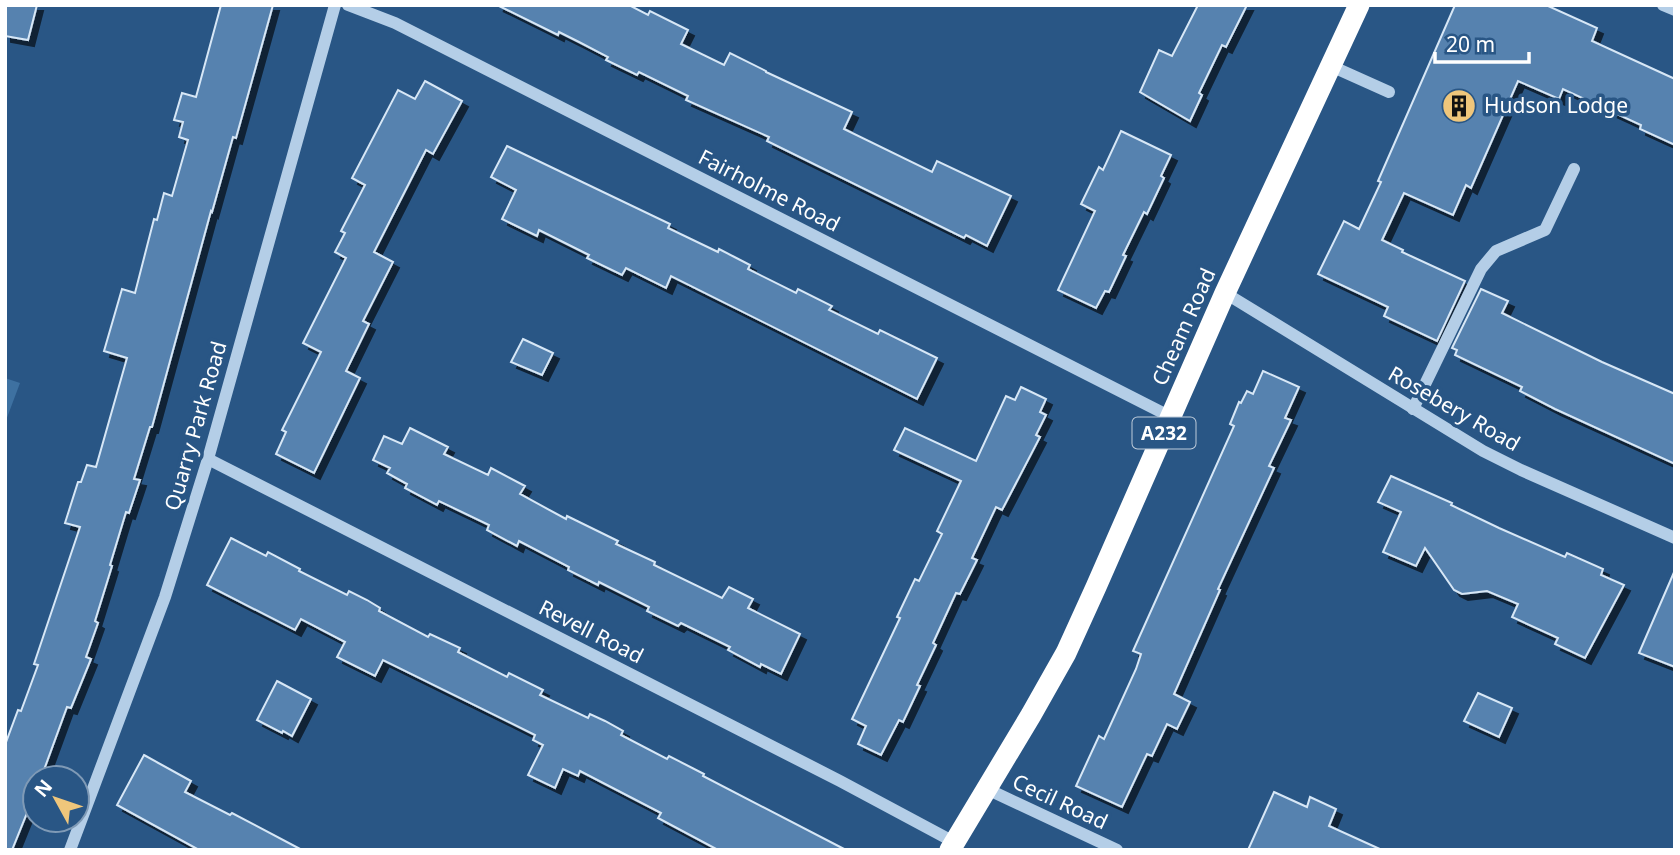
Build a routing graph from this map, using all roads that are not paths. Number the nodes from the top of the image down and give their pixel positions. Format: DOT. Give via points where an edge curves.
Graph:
graph roads {
  1 [pos="335,5"];
  2 [pos="348,5"];
  3 [pos="1359,5"];
  4 [pos="1664,5"];
  5 [pos="1675,10"];
  6 [pos="1331,66"];
  7 [pos="1389,92"];
  8 [pos="1574,169"];
  9 [pos="1225,293"];
  10 [pos="1413,409"];
  11 [pos="1171,416"];
  12 [pos="208,459"];
  13 [pos="1675,538"];
  14 [pos="987,789"];
  15 [pos="952,846"];
  16 [pos="73,849"];
  17 [pos="1117,850"];
  1 -- 12 [label="street, Quarry Park Road"];
  2 -- 11 [label="street, Fairholme Road" via="395,23"];
  3 -- 6 [label="highway, Cheam Road / A232"];
  4 -- 5 [label="street"];
  6 -- 7 [label="street"];
  6 -- 9 [label="highway, Cheam Road / A232"];
  8 -- 10 [label="street" via="1545,230 1496,251 1481,269"];
  9 -- 10 [label="street, Rosebery Road"];
  9 -- 11 [label="highway, Cheam Road / A232"];
  10 -- 13 [label="street, Rosebery Road" via="1492,456"];
  11 -- 14 [label="highway, Cheam Road / A232" via="1066,653"];
  12 -- 15 [label="street, Revell Road" via="827,774"];
  12 -- 16 [label="street, Quarry Park Road" via="165,597"];
  14 -- 15 [label="highway, Cheam Road / A232"];
  14 -- 17 [label="street, Cecil Road"];
}
